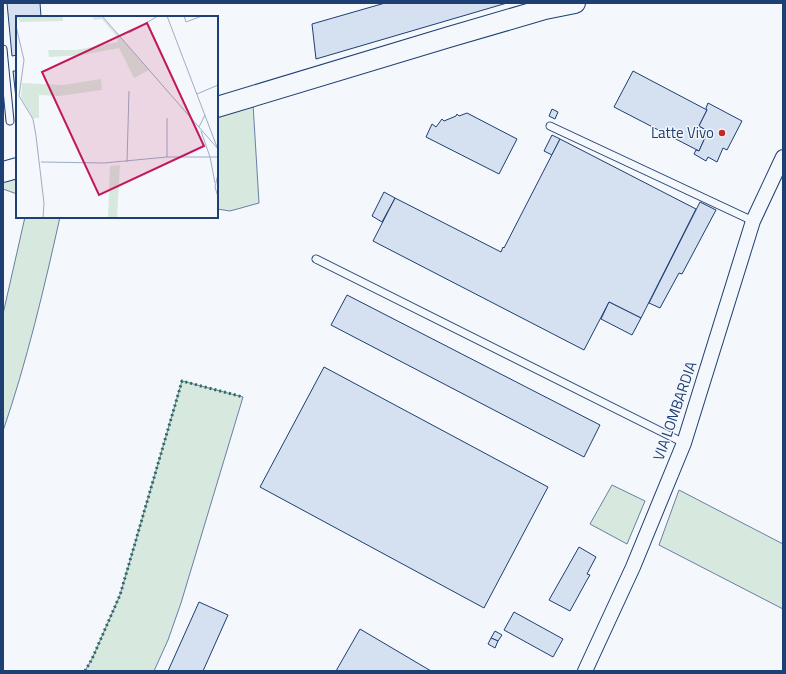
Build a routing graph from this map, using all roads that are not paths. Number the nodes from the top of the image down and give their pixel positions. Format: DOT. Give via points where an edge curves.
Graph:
graph roads {
  1 [pos="575,3"];
  2 [pos="3,49"];
  3 [pos="218,107"];
  4 [pos="10,121"];
  5 [pos="550,126"];
  6 [pos="783,157"];
  7 [pos="16,168"];
  8 [pos="3,172"];
  9 [pos="754,221"];
  10 [pos="316,259"];
  11 [pos="684,443"];
  12 [pos="585,671"];
  1 -- 3 [label="main road" via="486,26"];
  2 -- 4 [label="lane"];
  5 -- 9 [label="lane"];
  6 -- 9 [label="street, VIA LOMBARDIA"];
  7 -- 8 [label="main road"];
  9 -- 11 [label="street, VIA LOMBARDIA"];
  10 -- 11 [label="lane"];
  11 -- 12 [label="street, VIA LOMBARDIA" via="633,567"];
}
